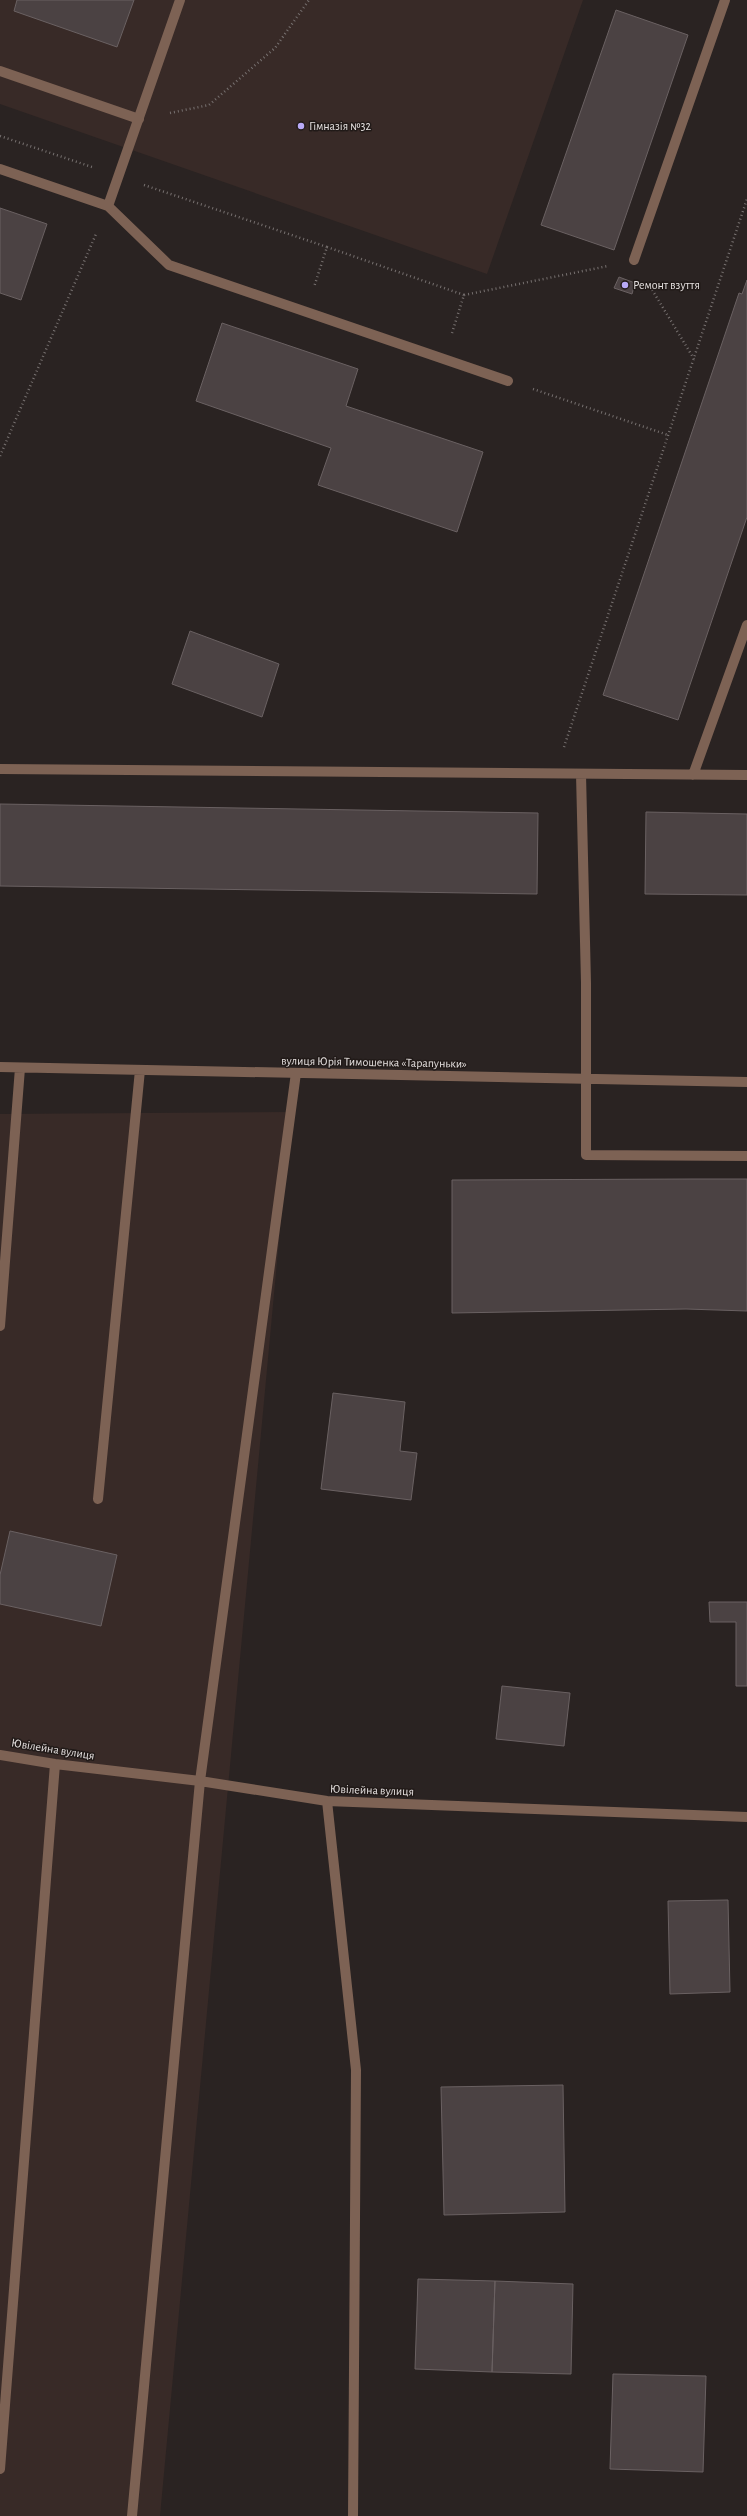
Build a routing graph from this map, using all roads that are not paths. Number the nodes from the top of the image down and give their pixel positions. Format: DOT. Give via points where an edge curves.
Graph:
graph roads {
  1 [pos="180,0"];
  2 [pos="725,0"];
  3 [pos="0,71"];
  4 [pos="139,119"];
  5 [pos="0,169"];
  6 [pos="108,206"];
  7 [pos="634,260"];
  8 [pos="508,381"];
  9 [pos="747,626"];
  10 [pos="0,769"];
  11 [pos="581,774"];
  12 [pos="693,775"];
  13 [pos="747,776"];
  14 [pos="0,1067"];
  15 [pos="20,1068"];
  16 [pos="140,1070"];
  17 [pos="296,1073"];
  18 [pos="586,1079"];
  19 [pos="747,1082"];
  20 [pos="747,1156"];
  21 [pos="0,1326"];
  22 [pos="98,1499"];
  23 [pos="0,1754"];
  24 [pos="55,1764"];
  25 [pos="200,1781"];
  26 [pos="326,1801"];
  27 [pos="747,1817"];
  28 [pos="0,2469"];
  29 [pos="132,2516"];
  30 [pos="353,2516"];
  1 -- 4 [label="street"];
  2 -- 7 [label="street"];
  3 -- 4 [label="street"];
  4 -- 6 [label="street"];
  5 -- 6 [label="street"];
  6 -- 8 [label="street" via="169,265"];
  9 -- 12 [label="street"];
  10 -- 11 [label="street"];
  11 -- 12 [label="street"];
  11 -- 18 [label="street"];
  12 -- 13 [label="street"];
  14 -- 15 [label="street, вулиця Юрія Тимошенка «Тарапуньки»"];
  15 -- 16 [label="street, вулиця Юрія Тимошенка «Тарапуньки»"];
  15 -- 21 [label="street"];
  16 -- 17 [label="street, вулиця Юрія Тимошенка «Тарапуньки»"];
  16 -- 22 [label="street"];
  17 -- 18 [label="street, вулиця Юрія Тимошенка «Тарапуньки»"];
  17 -- 25 [label="street"];
  18 -- 19 [label="street, вулиця Юрія Тимошенка «Тарапуньки»"];
  18 -- 20 [label="street" via="586,1155"];
  23 -- 24 [label="street, Ювілейна вулиця"];
  24 -- 25 [label="street, Ювілейна вулиця"];
  24 -- 28 [label="street"];
  25 -- 26 [label="street, Ювілейна вулиця"];
  25 -- 29 [label="street"];
  26 -- 27 [label="street, Ювілейна вулиця"];
  26 -- 30 [label="street" via="356,2070"];
}
